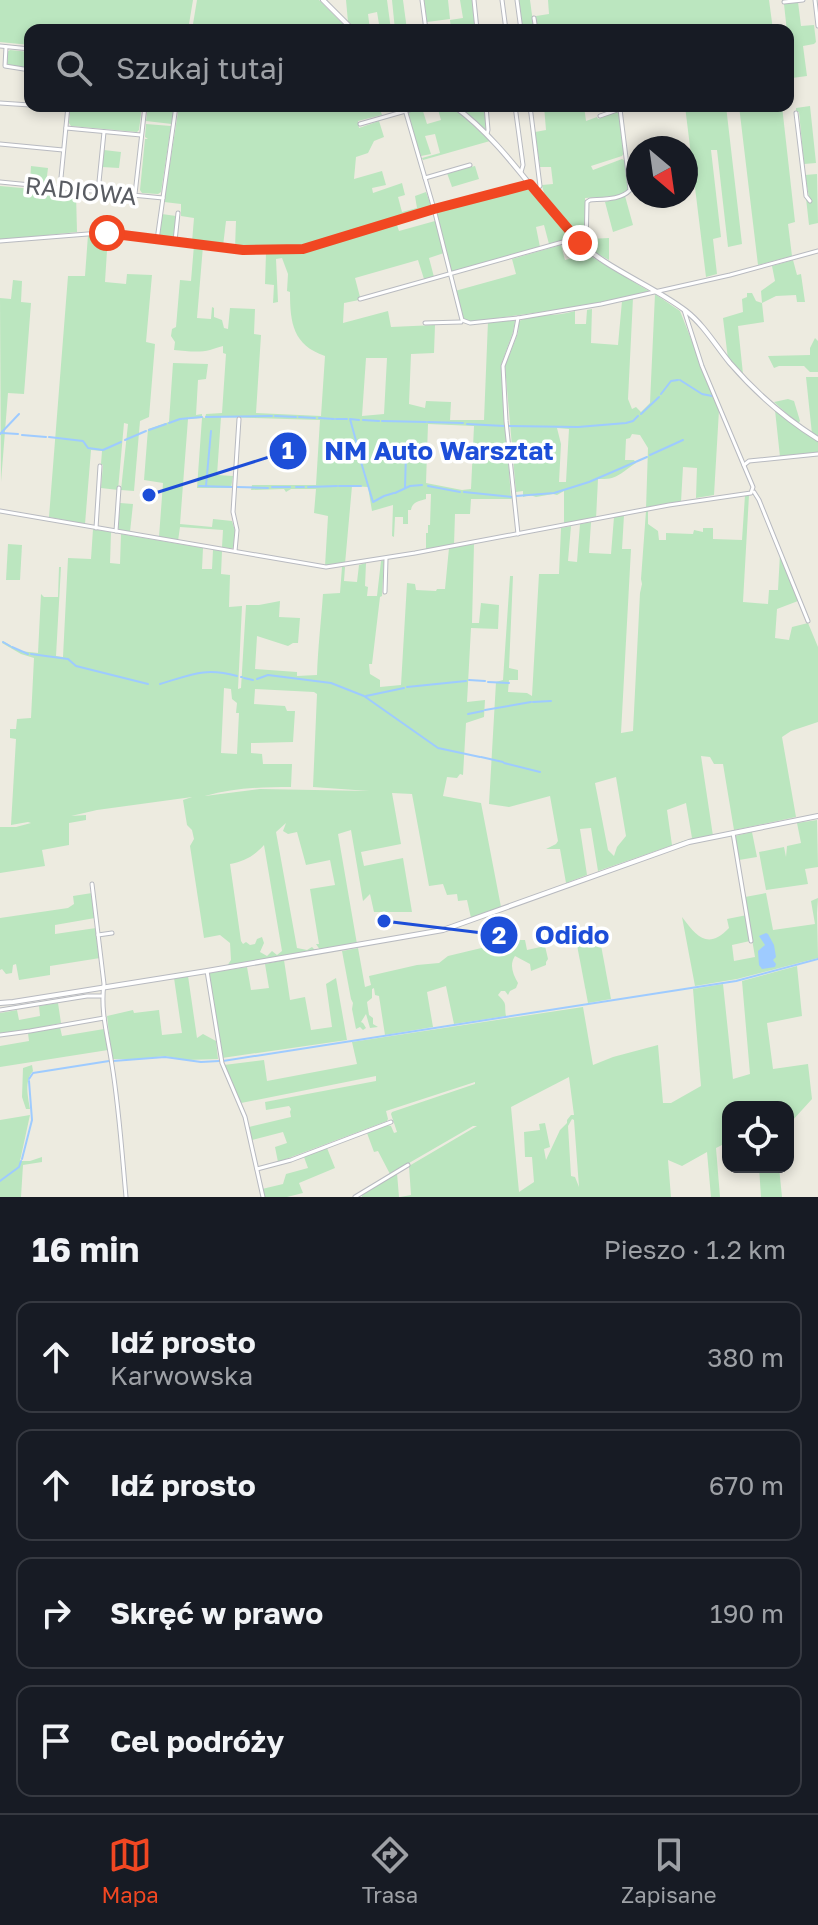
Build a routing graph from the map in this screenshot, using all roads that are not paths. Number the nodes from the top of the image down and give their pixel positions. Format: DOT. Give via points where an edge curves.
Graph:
graph roads {
  1 [pos="323,0"];
  2 [pos="422,0"];
  3 [pos="474,0"];
  4 [pos="502,0"];
  5 [pos="517,0"];
  6 [pos="803,0"];
  7 [pos="815,0"];
  8 [pos="784,2"];
  9 [pos="534,18"];
  10 [pos="347,24"];
  11 [pos="425,24"];
  12 [pos="476,24"];
  13 [pos="505,24"];
  14 [pos="520,24"];
  15 [pos="535,24"];
  16 [pos="818,26"];
  17 [pos="0,46"];
  18 [pos="6,47"];
  19 [pos="24,48"];
  20 [pos="24,69"];
  21 [pos="0,103"];
  22 [pos="24,105"];
  23 [pos="68,112"];
  24 [pos="144,112"];
  25 [pos="175,112"];
  26 [pos="395,112"];
  27 [pos="405,112"];
  28 [pos="461,112"];
  29 [pos="486,112"];
  30 [pos="516,112"];
  31 [pos="531,112"];
  32 [pos="611,112"];
  33 [pos="620,112"];
  34 [pos="796,113"];
  35 [pos="600,116"];
  36 [pos="360,124"];
  37 [pos="66,128"];
  38 [pos="104,131"];
  39 [pos="487,134"];
  40 [pos="141,135"];
  41 [pos="0,144"];
  42 [pos="63,150"];
  43 [pos="470,165"];
  44 [pos="521,172"];
  45 [pos="425,178"];
  46 [pos="0,182"];
  47 [pos="530,184"];
  48 [pos="60,188"];
  49 [pos="536,190"];
  50 [pos="98,192"];
  51 [pos="135,195"];
  52 [pos="163,198"];
  53 [pos="810,201"];
  54 [pos="434,209"];
  55 [pos="178,213"];
  56 [pos="575,237"];
  57 [pos="157,240"];
  58 [pos="0,241"];
  59 [pos="175,242"];
  60 [pos="586,248"];
  61 [pos="818,251"];
  62 [pos="449,274"];
  63 [pos="655,291"];
  64 [pos="360,299"];
  65 [pos="684,310"];
  66 [pos="518,318"];
  67 [pos="463,321"];
  68 [pos="425,323"];
  69 [pos="239,419"];
  70 [pos="818,439"];
  71 [pos="818,454"];
  72 [pos="744,465"];
  73 [pos="100,466"];
  74 [pos="119,488"];
  75 [pos="753,491"];
  76 [pos="0,511"];
  77 [pos="96,528"];
  78 [pos="116,531"];
  79 [pos="518,534"];
  80 [pos="235,553"];
  81 [pos="386,558"];
  82 [pos="385,592"];
  83 [pos="808,621"];
  84 [pos="818,816"];
  85 [pos="733,833"];
  86 [pos="92,884"];
  87 [pos="112,933"];
  88 [pos="98,935"];
  89 [pos="751,941"];
  90 [pos="207,971"];
  91 [pos="104,987"];
  92 [pos="102,996"];
  93 [pos="0,1003"];
  94 [pos="0,1010"];
  95 [pos="104,1018"];
  96 [pos="0,1035"];
  97 [pos="391,1122"];
  98 [pos="408,1165"];
  99 [pos="257,1169"];
  100 [pos="126,1197"];
  101 [pos="263,1197"];
  102 [pos="355,1197"];
  1 -- 10 [label="street"];
  2 -- 11 [label="street"];
  3 -- 12 [label="street"];
  4 -- 13 [label="street"];
  5 -- 14 [label="street"];
  6 -- 8 [label="street"];
  7 -- 16 [label="street"];
  9 -- 15 [label="street"];
  17 -- 18 [label="street"];
  18 -- 19 [label="street"];
  18 -- 20 [label="street" via="5,66"];
  21 -- 22 [label="street"];
  23 -- 37 [label="street"];
  24 -- 40 [label="street"];
  25 -- 52 [label="street"];
  26 -- 36 [label="street"];
  27 -- 45 [label="street"];
  28 -- 39 [label="street"];
  29 -- 39 [label="street"];
  30 -- 44 [label="street"];
  31 -- 49 [label="street" via="540,186"];
  32 -- 35 [label="street"];
  33 -- 60 [label="street" via="630,190 587,202"];
  34 -- 53 [label="street"];
  37 -- 38 [label="street"];
  37 -- 42 [label="street"];
  38 -- 40 [label="street"];
  38 -- 50 [label="street"];
  39 -- 44 [label="street"];
  40 -- 51 [label="street"];
  41 -- 42 [label="street"];
  42 -- 48 [label="street"];
  43 -- 45 [label="street"];
  44 -- 47 [label="street"];
  45 -- 54 [label="street"];
  46 -- 48 [label="street, RADIOWA"];
  47 -- 49 [label="street"];
  47 -- 54 [label="street"];
  48 -- 50 [label="street, RADIOWA"];
  49 -- 56 [label="street"];
  50 -- 51 [label="street, RADIOWA"];
  51 -- 52 [label="street, RADIOWA"];
  52 -- 57 [label="street"];
  54 -- 59 [label="street" via="303,249 243,250"];
  54 -- 62 [label="street"];
  55 -- 59 [label="street"];
  56 -- 60 [label="street"];
  56 -- 62 [label="street"];
  57 -- 58 [label="street" via="92,233"];
  57 -- 59 [label="street"];
  60 -- 63 [label="street"];
  61 -- 63 [label="street"];
  62 -- 64 [label="street"];
  62 -- 67 [label="street"];
  63 -- 65 [label="street"];
  63 -- 66 [label="street"];
  65 -- 70 [label="street" via="750,384"];
  65 -- 72 [label="street"];
  66 -- 67 [label="street"];
  66 -- 79 [label="street" via="503,366"];
  67 -- 68 [label="street"];
  69 -- 80 [label="street"];
  71 -- 72 [label="street"];
  72 -- 75 [label="street"];
  73 -- 77 [label="street"];
  74 -- 78 [label="street"];
  75 -- 79 [label="street"];
  75 -- 83 [label="street"];
  76 -- 77 [label="street"];
  77 -- 78 [label="street"];
  78 -- 80 [label="street"];
  79 -- 81 [label="street"];
  80 -- 81 [label="street" via="324,567"];
  81 -- 82 [label="street"];
  84 -- 85 [label="street"];
  85 -- 89 [label="street"];
  85 -- 90 [label="street" via="689,842 443,930"];
  86 -- 88 [label="street"];
  87 -- 88 [label="street"];
  88 -- 91 [label="street"];
  90 -- 91 [label="street"];
  90 -- 99 [label="street" via="222,1063 245,1117"];
  91 -- 92 [label="street"];
  91 -- 93 [label="street"];
  92 -- 94 [label="street"];
  92 -- 95 [label="street"];
  95 -- 96 [label="street"];
  95 -- 100 [label="street"];
  97 -- 99 [label="street"];
  98 -- 102 [label="street"];
  99 -- 101 [label="street"];
}
